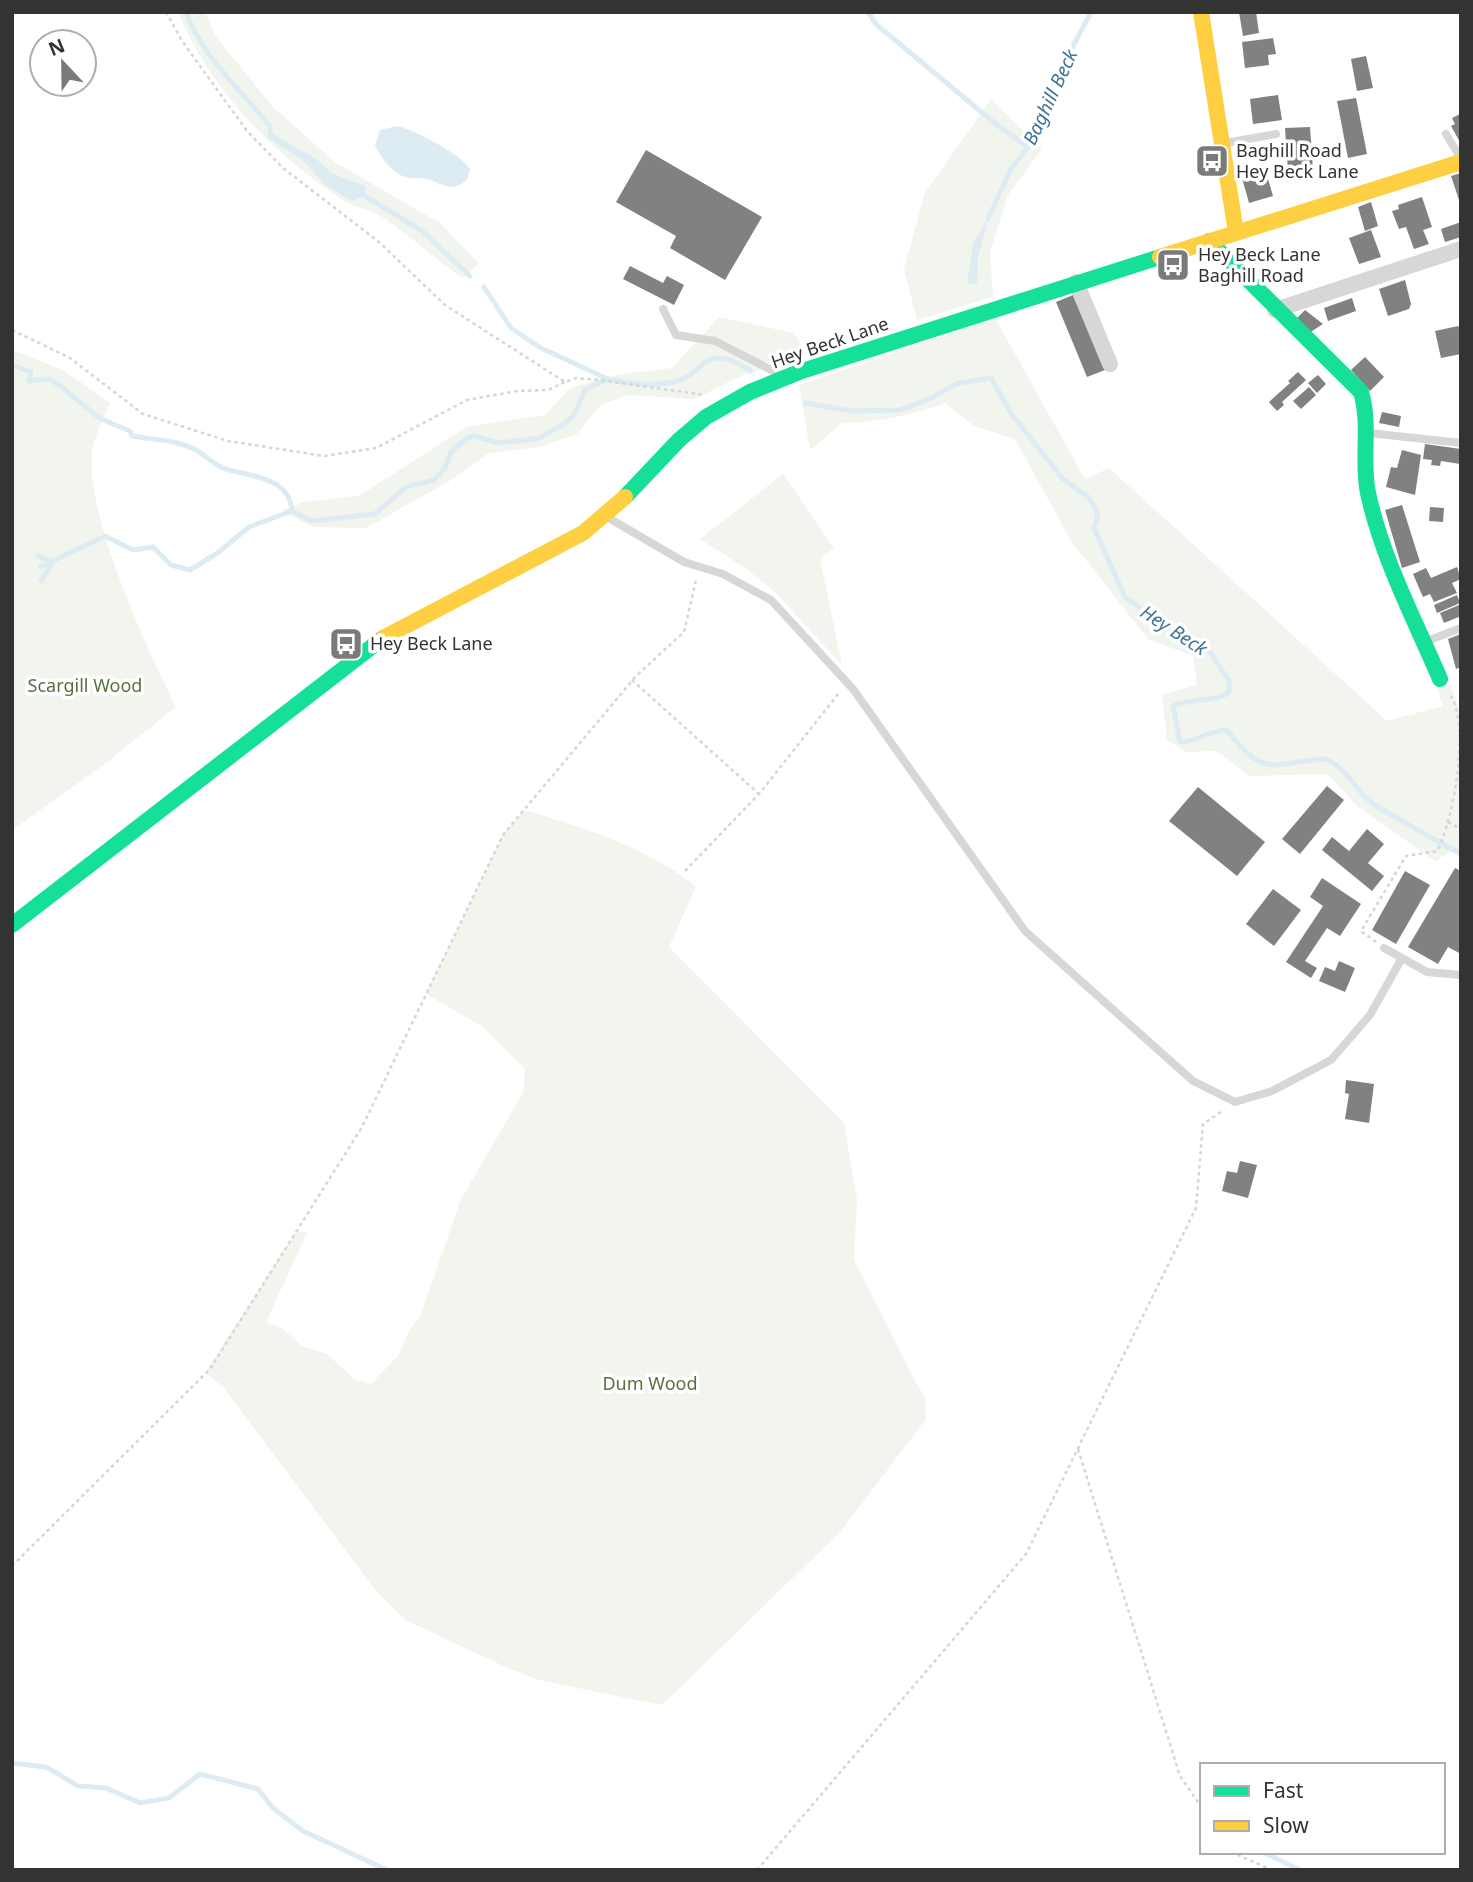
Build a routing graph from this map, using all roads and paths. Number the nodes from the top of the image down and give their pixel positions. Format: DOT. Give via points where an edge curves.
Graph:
graph roads {
  1 [pos="166,12"];
  2 [pos="1201,12"];
  3 [pos="1276,134"];
  4 [pos="1446,134"];
  5 [pos="1222,143"];
  6 [pos="1461,160"];
  7 [pos="1236,232"];
  8 [pos="1209,241"];
  9 [pos="1461,249"];
  10 [pos="1076,282"];
  11 [pos="663,309"];
  12 [pos="1275,310"];
  13 [pos="12,330"];
  14 [pos="1110,364"];
  15 [pos="785,378"];
  16 [pos="565,382"];
  17 [pos="723,404"];
  18 [pos="1366,432"];
  19 [pos="1461,443"];
  20 [pos="607,517"];
  21 [pos="684,562"];
  22 [pos="1461,628"];
  23 [pos="1424,642"];
  24 [pos="1440,679"];
  25 [pos="632,680"];
  26 [pos="847,682"];
  27 [pos="760,794"];
  28 [pos="1448,822"];
  29 [pos="1461,829"];
  30 [pos="685,872"];
  31 [pos="12,925"];
  32 [pos="1384,948"];
  33 [pos="1402,958"];
  34 [pos="1461,975"];
  35 [pos="1235,1102"];
  36 [pos="1078,1449"];
  37 [pos="12,1566"];
  38 [pos="1200,1805"];
  39 [pos="1236,1854"];
  40 [pos="757,1870"];
  41 [pos="1272,1870"];
  1 -- 16 [label="path" via="247,131 283,168 379,242 445,305"];
  2 -- 5 [label="street"];
  3 -- 5 [label="lane"];
  4 -- 6 [label="lane"];
  5 -- 7 [label="street"];
  6 -- 7 [label="street, Hey Beck Lane"];
  7 -- 8 [label="street, Hey Beck Lane"];
  8 -- 10 [label="street, Hey Beck Lane"];
  8 -- 12 [label="street"];
  9 -- 12 [label="street"];
  10 -- 14 [label="street"];
  10 -- 15 [label="street, Hey Beck Lane"];
  11 -- 15 [label="lane" via="676,335 715,341"];
  12 -- 18 [label="street" via="1361,392 1367,406"];
  13 -- 16 [label="path" via="70,358 143,414 228,441 324,456 376,448 467,400 548,390"];
  15 -- 17 [label="street, Hey Beck Lane"];
  16 -- 17 [label="path" via="599,380 702,394"];
  17 -- 20 [label="street, Hey Beck Lane" via="680,439"];
  18 -- 19 [label="lane"];
  18 -- 23 [label="street" via="1367,488 1375,522"];
  20 -- 21 [label="lane"];
  20 -- 31 [label="street, Hey Beck Lane" via="390,632"];
  21 -- 25 [label="path" via="696,579 684,632"];
  21 -- 26 [label="lane" via="723,574 771,600"];
  22 -- 23 [label="lane"];
  23 -- 24 [label="street"];
  24 -- 28 [label="path" via="1460,714"];
  25 -- 27 [label="path"];
  25 -- 37 [label="path" via="503,835 362,1127 210,1369"];
  26 -- 27 [label="path"];
  26 -- 35 [label="lane" via="1025,932 1193,1081"];
  27 -- 30 [label="path"];
  28 -- 29 [label="path"];
  28 -- 32 [label="path" via="1437,851 1406,856 1361,931"];
  32 -- 33 [label="lane"];
  33 -- 34 [label="lane" via="1427,972"];
  33 -- 35 [label="lane" via="1370,1015 1331,1060 1272,1091"];
  35 -- 36 [label="path" via="1203,1124 1196,1208"];
  36 -- 38 [label="path" via="1180,1776"];
  36 -- 40 [label="path" via="1026,1554"];
  39 -- 41 [label="path"];
}
